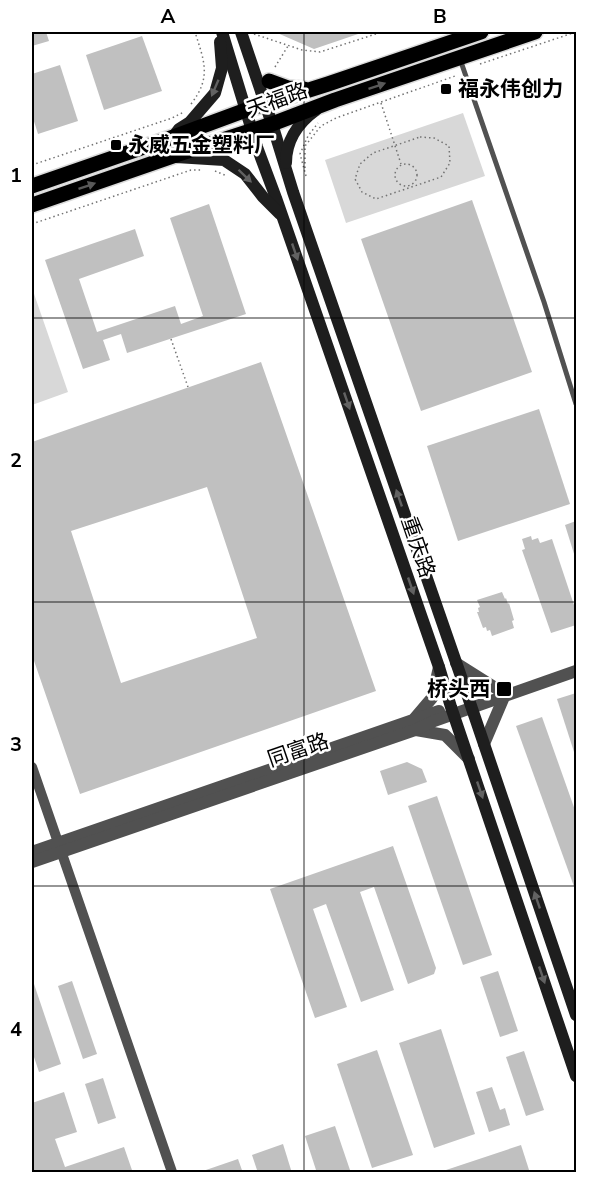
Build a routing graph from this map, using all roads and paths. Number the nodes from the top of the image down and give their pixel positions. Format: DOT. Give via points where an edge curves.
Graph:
graph roads {
  1 [pos="195,32"];
  2 [pos="220,32"];
  3 [pos="245,32"];
  4 [pos="382,32"];
  5 [pos="481,32"];
  6 [pos="535,32"];
  7 [pos="576,32"];
  8 [pos="288,46"];
  9 [pos="247,48"];
  10 [pos="461,64"];
  11 [pos="272,74"];
  12 [pos="455,76"];
  13 [pos="313,88"];
  14 [pos="200,89"];
  15 [pos="204,90"];
  16 [pos="398,92"];
  17 [pos="381,102"];
  18 [pos="191,103"];
  19 [pos="265,104"];
  20 [pos="246,110"];
  21 [pos="184,112"];
  22 [pos="322,112"];
  23 [pos="272,124"];
  24 [pos="252,131"];
  25 [pos="173,137"];
  26 [pos="395,145"];
  27 [pos="172,157"];
  28 [pos="32,165"];
  29 [pos="402,165"];
  30 [pos="202,170"];
  31 [pos="213,170"];
  32 [pos="287,170"];
  33 [pos="229,177"];
  34 [pos="32,186"];
  35 [pos="409,187"];
  36 [pos="32,205"];
  37 [pos="283,217"];
  38 [pos="32,224"];
  39 [pos="171,339"];
  40 [pos="188,387"];
  41 [pos="576,404"];
  42 [pos="456,663"];
  43 [pos="576,665"];
  44 [pos="439,667"];
  45 [pos="576,671"];
  46 [pos="503,694"];
  47 [pos="471,705"];
  48 [pos="452,711"];
  49 [pos="414,725"];
  50 [pos="484,744"];
  51 [pos="470,760"];
  52 [pos="32,767"];
  53 [pos="59,848"];
  54 [pos="32,852"];
  55 [pos="32,862"];
  56 [pos="576,1015"];
  57 [pos="576,1076"];
  58 [pos="172,1173"];
  1 -- 14 [label="path" via="204,62"];
  2 -- 20 [label="main road, 重庆路"];
  2 -- 25 [label="main road, one-way" via="222,68 215,93"];
  3 -- 8 [label="path"];
  3 -- 9 [label="main road, 重庆路"];
  4 -- 8 [label="path" via="320,52"];
  5 -- 13 [label="main road, 天福路"];
  6 -- 10 [label="main road, 天福路"];
  7 -- 10 [label="path"];
  8 -- 11 [label="path"];
  9 -- 11 [label="main road" via="260,73"];
  9 -- 19 [label="main road, 重庆路"];
  10 -- 16 [label="path"];
  22 -- 10 [label="main road, 天福路, one-way"];
  10 -- 41 [label="lane"];
  11 -- 13 [label="main road" via="288,88"];
  12 -- 17 [label="path"];
  13 -- 19 [label="main road, 天福路"];
  14 -- 15 [label="path"];
  14 -- 18 [label="path"];
  17 -- 22 [label="path" via="321,126 305,146 306,176 300,154"];
  17 -- 26 [label="path"];
  19 -- 20 [label="main road, 天福路"];
  19 -- 23 [label="main road, 重庆路"];
  20 -- 24 [label="main road, 重庆路"];
  20 -- 25 [label="main road, 天福路"];
  21 -- 28 [label="path"];
  22 -- 23 [label="main road, 天福路"];
  22 -- 32 [label="main road" via="304,119 294,133 289,142"];
  23 -- 24 [label="main road, 天福路"];
  23 -- 32 [label="main road, 重庆路"];
  24 -- 27 [label="main road, 天福路"];
  24 -- 37 [label="main road, 重庆路"];
  25 -- 34 [label="main road, 天福路"];
  26 -- 29 [label="path"];
  26 -- 35 [label="path" via="373,153 360,164 355,179 362,192 376,199"];
  26 -- 35 [label="path" via="420,137 434,138 449,146 450,163 441,177"];
  36 -- 27 [label="main road, 天福路, one-way"];
  27 -- 37 [label="main road, one-way" via="224,160 245,174"];
  29 -- 35 [label="path" via="395,173 396,181"];
  29 -- 35 [label="path" via="412,166 416,172"];
  30 -- 38 [label="path" via="191,170"];
  31 -- 33 [label="path"];
  42 -- 32 [label="main road, 重庆路, one-way"];
  37 -- 44 [label="main road, 重庆路, one-way"];
  39 -- 40 [label="path"];
  42 -- 46 [label="street"];
  42 -- 47 [label="main road, 重庆路"];
  43 -- 46 [label="street, 同富路"];
  44 -- 48 [label="main road, 重庆路"];
  44 -- 49 [label="street" via="432,698"];
  45 -- 46 [label="street, 同富路"];
  46 -- 47 [label="street, 同富路"];
  46 -- 50 [label="street"];
  47 -- 48 [label="street, 同富路"];
  47 -- 50 [label="main road, 重庆路"];
  48 -- 49 [label="street, 同富路"];
  48 -- 51 [label="main road, 重庆路"];
  49 -- 51 [label="street" via="445,735"];
  49 -- 53 [label="street, 同富路"];
  56 -- 50 [label="main road, 重庆路, one-way"];
  51 -- 57 [label="main road, 重庆路, one-way"];
  52 -- 53 [label="street"];
  53 -- 54 [label="street, 同富路"];
  53 -- 55 [label="street, 同富路"];
  53 -- 58 [label="street"];
}
